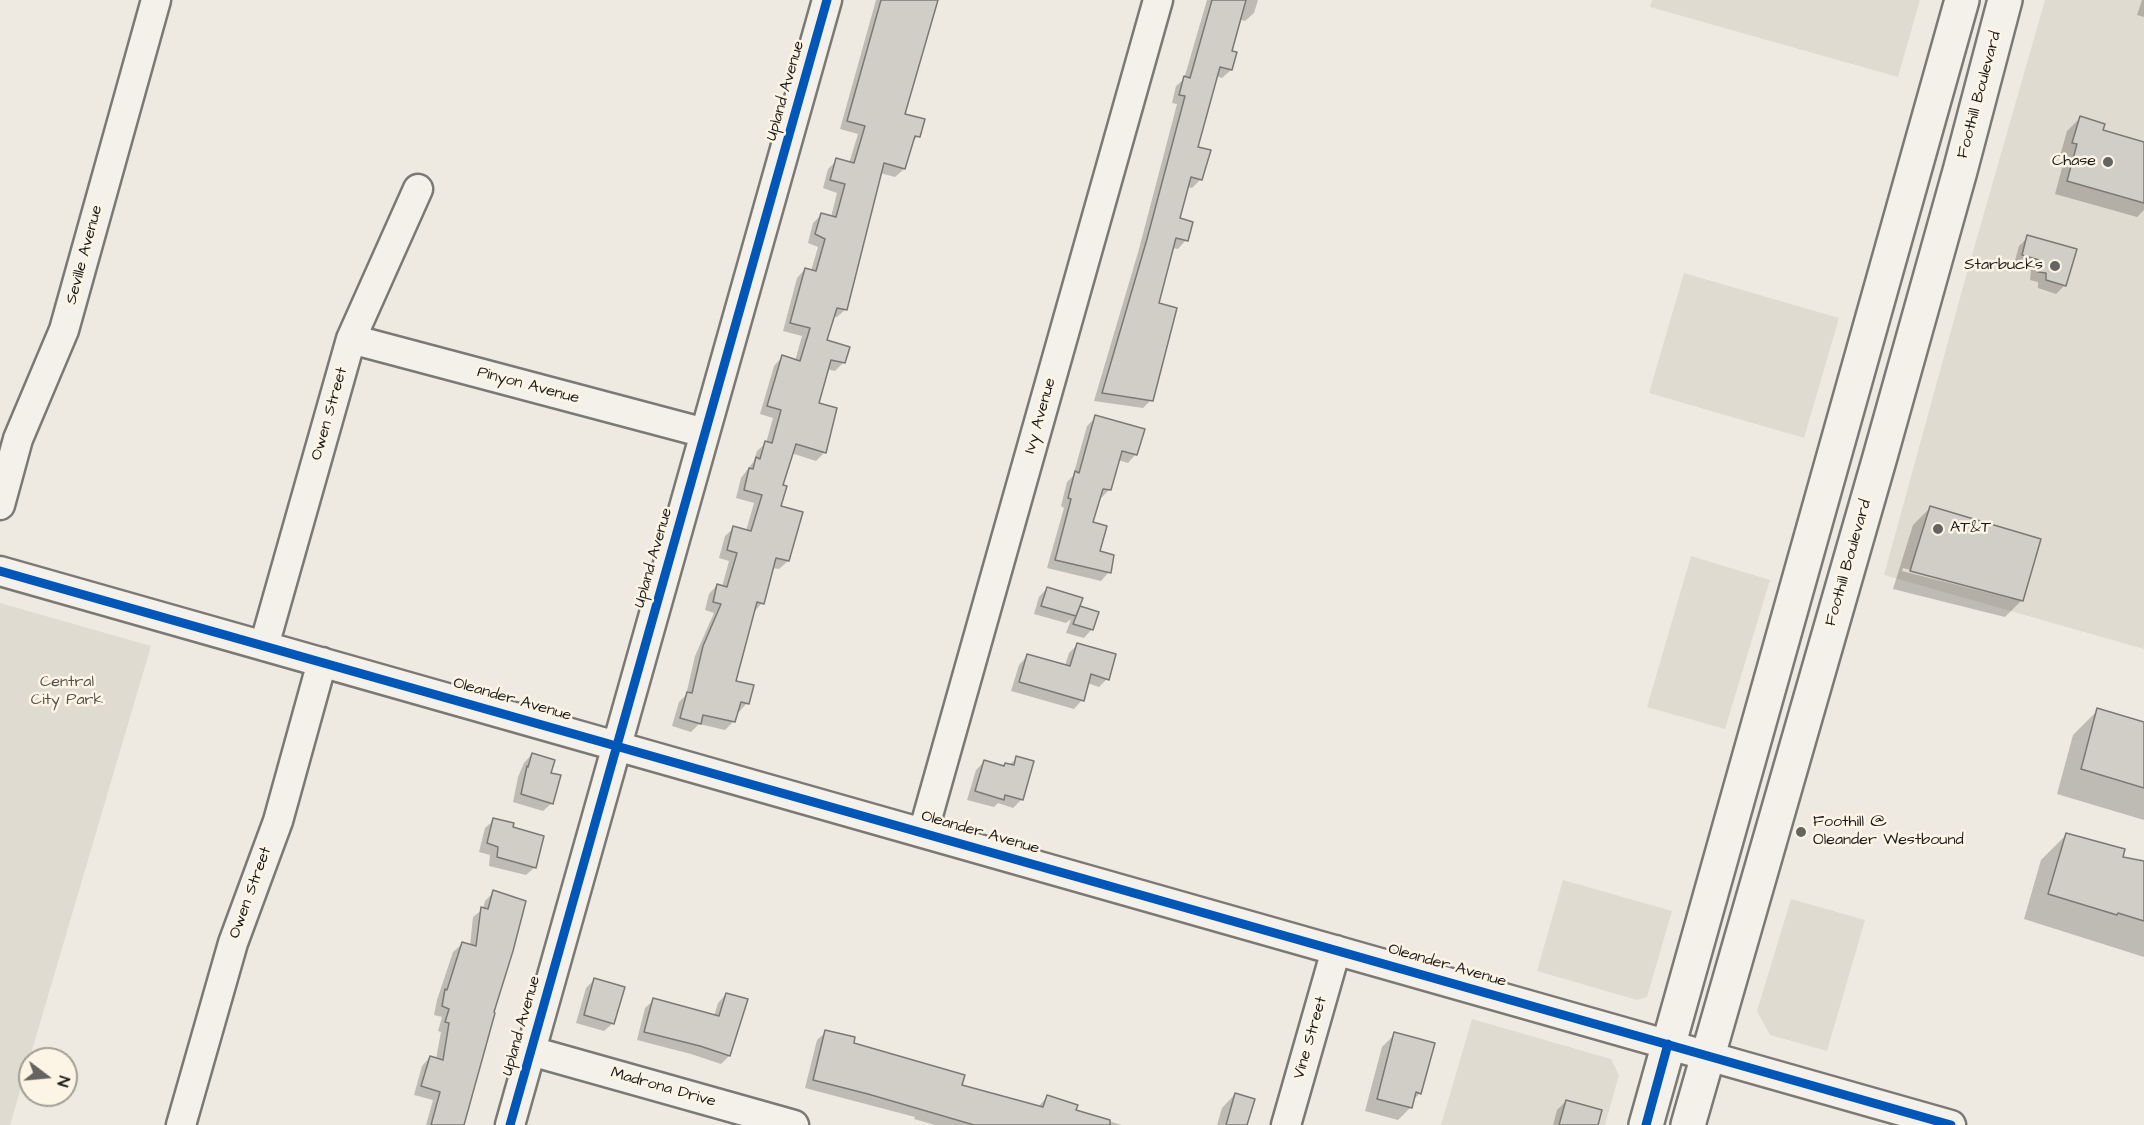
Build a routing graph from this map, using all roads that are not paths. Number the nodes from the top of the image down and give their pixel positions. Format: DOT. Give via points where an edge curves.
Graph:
graph roads {
  1 [pos="156,0"];
  2 [pos="828,0"];
  3 [pos="1158,0"];
  4 [pos="1962,0"];
  5 [pos="2005,0"];
  6 [pos="418,189"];
  7 [pos="1895,239"];
  8 [pos="351,339"];
  9 [pos="705,433"];
  10 [pos="1880,457"];
  11 [pos="0,505"];
  12 [pos="0,571"];
  13 [pos="264,646"];
  14 [pos="322,662"];
  15 [pos="618,746"];
  16 [pos="923,833"];
  17 [pos="1336,950"];
  18 [pos="1668,1044"];
  19 [pos="531,1051"];
  20 [pos="1708,1056"];
  21 [pos="181,1125"];
  22 [pos="510,1125"];
  23 [pos="794,1125"];
  24 [pos="1286,1125"];
  25 [pos="1646,1125"];
  26 [pos="1688,1125"];
  27 [pos="1951,1125"];
  1 -- 11 [label="street, Seville Avenue" via="64,330 18,439"];
  2 -- 9 [label="street, Upland Avenue"];
  3 -- 16 [label="street, Ivy Avenue"];
  4 -- 7 [label="main road"];
  5 -- 10 [label="main road, Foothill Boulevard"];
  6 -- 8 [label="street, Owen Street"];
  7 -- 10 [label="main road" via="1905,278 1867,424 1866,441"];
  7 -- 18 [label="main road"];
  8 -- 9 [label="street, Pinyon Avenue"];
  8 -- 13 [label="street, Owen Street"];
  9 -- 15 [label="street, Upland Avenue"];
  10 -- 20 [label="main road, Foothill Boulevard"];
  12 -- 13 [label="street, Oleander Avenue"];
  13 -- 14 [label="street, Oleander Avenue"];
  14 -- 15 [label="street, Oleander Avenue"];
  14 -- 21 [label="street, Owen Street" via="278,821 233,943"];
  15 -- 16 [label="street, Oleander Avenue"];
  15 -- 19 [label="street, Upland Avenue"];
  16 -- 17 [label="street, Oleander Avenue"];
  17 -- 18 [label="street, Oleander Avenue"];
  17 -- 24 [label="street, Vine Street"];
  18 -- 20 [label="street, Oleander Avenue"];
  18 -- 25 [label="main road"];
  19 -- 22 [label="street, Upland Avenue"];
  19 -- 23 [label="street, Madrona Drive"];
  20 -- 26 [label="main road, Foothill Boulevard"];
  20 -- 27 [label="street, Oleander Avenue"];
}
